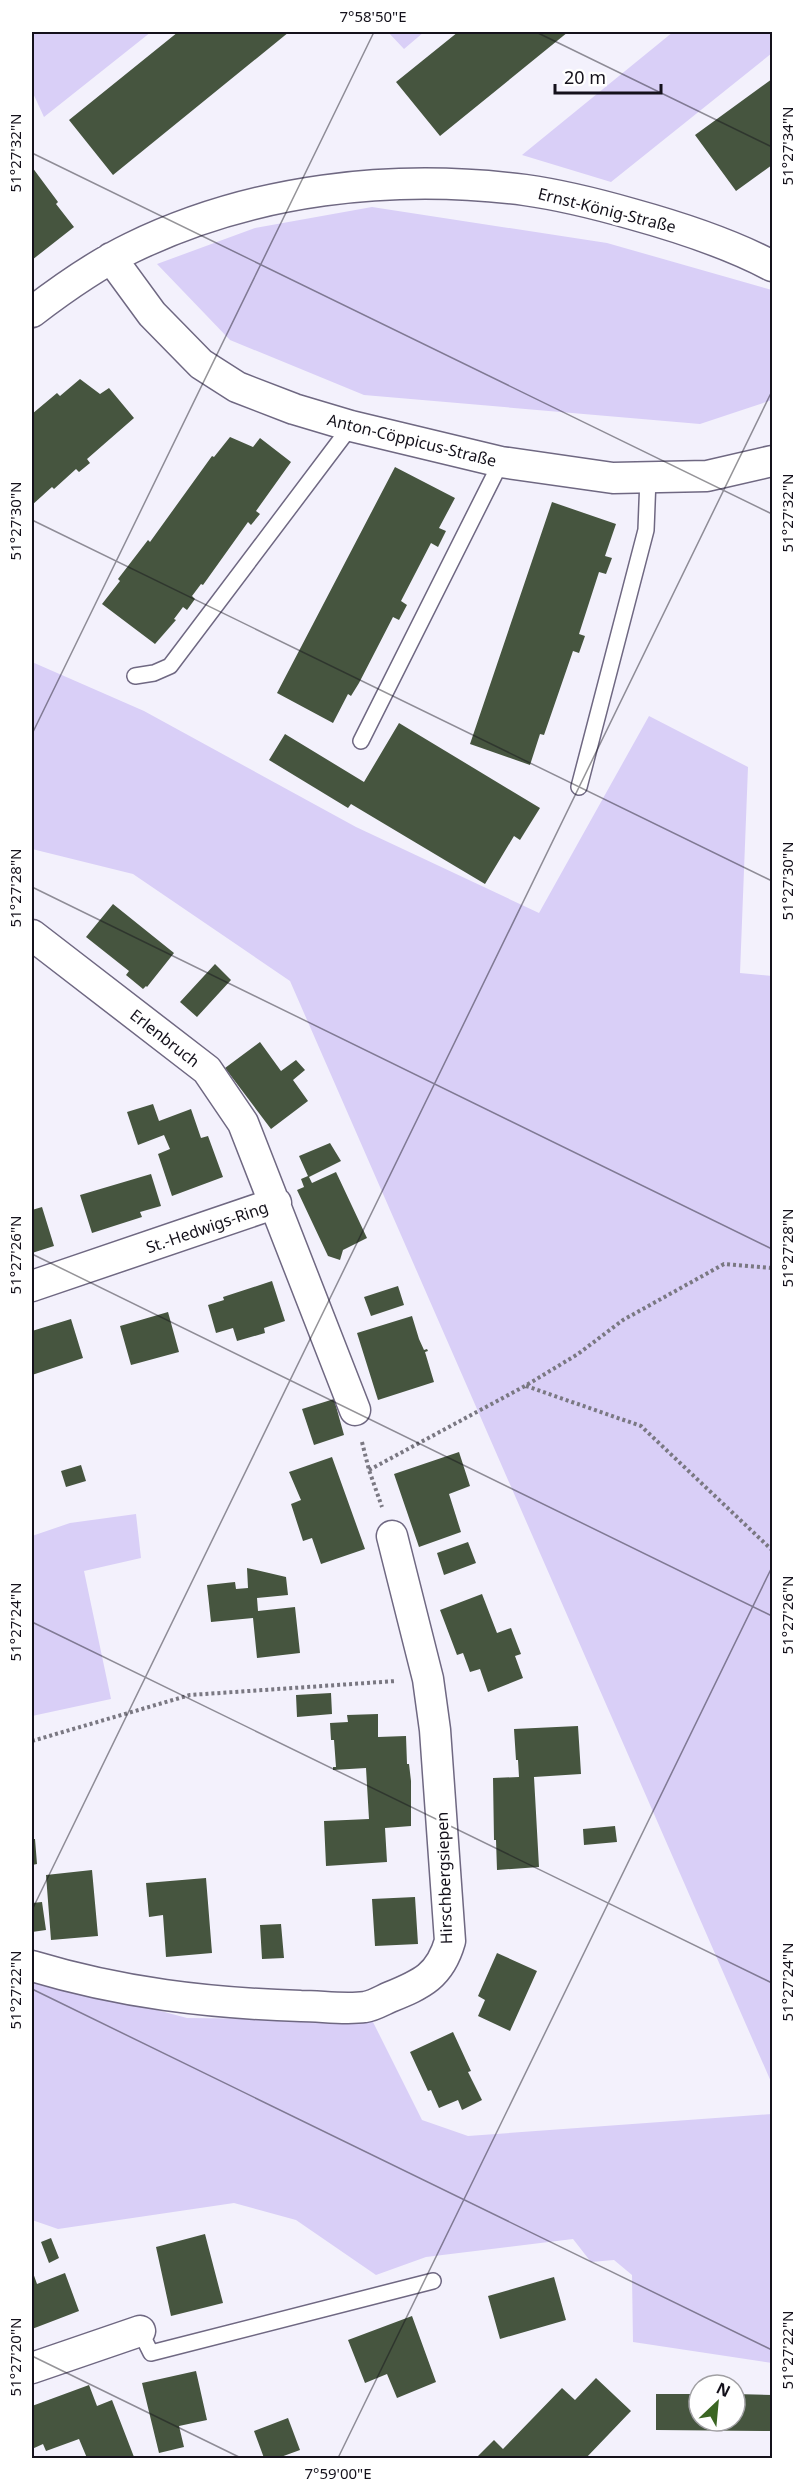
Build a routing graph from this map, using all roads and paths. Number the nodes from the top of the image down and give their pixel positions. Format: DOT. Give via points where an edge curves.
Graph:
graph roads {
  1 [pos="111,258"];
  2 [pos="772,266"];
  3 [pos="32,312"];
  4 [pos="351,426"];
  5 [pos="772,461"];
  6 [pos="501,462"];
  7 [pos="648,478"];
  8 [pos="135,676"];
  9 [pos="361,741"];
  10 [pos="579,787"];
  11 [pos="32,935"];
  12 [pos="276,1203"];
  13 [pos="772,1268"];
  14 [pos="32,1286"];
  15 [pos="525,1386"];
  16 [pos="355,1410"];
  17 [pos="369,1470"];
  18 [pos="392,1536"];
  19 [pos="772,1550"];
  20 [pos="428,1679"];
  21 [pos="32,1741"];
  22 [pos="32,1966"];
  23 [pos="433,2281"];
  24 [pos="140,2331"];
  25 [pos="32,2368"];
  1 -- 2 [label="street, Ernst-König-Straße" via="220,212 291,195 367,185 458,184 527,190 591,203 669,224"];
  1 -- 3 [label="street, Ernst-König-Straße"];
  1 -- 4 [label="street, Anton-Cöppicus-Straße" via="152,314 201,364 237,387"];
  4 -- 6 [label="street, Anton-Cöppicus-Straße"];
  4 -- 8 [label="lane" via="170,666"];
  5 -- 7 [label="street, Anton-Cöppicus-Straße" via="707,476"];
  6 -- 7 [label="street, Anton-Cöppicus-Straße" via="613,478"];
  6 -- 9 [label="lane"];
  7 -- 10 [label="lane" via="646,530"];
  11 -- 12 [label="street, Erlenbruch" via="207,1070 243,1122"];
  12 -- 14 [label="street, St.-Hedwigs-Ring"];
  12 -- 16 [label="street, St.-Hedwigs-Ring"];
  13 -- 15 [label="path" via="724,1264 623,1320 578,1354"];
  15 -- 17 [label="path"];
  15 -- 19 [label="path" via="641,1426"];
  16 -- 17 [label="path"];
  17 -- 18 [label="path"];
  18 -- 20 [label="street, Hirschbergsiepen"];
  20 -- 21 [label="path" via="190,1695"];
  20 -- 22 [label="street, Hirschbergsiepen" via="450,1941 444,1960 416,1987 366,2007 252,2004 176,1998"];
  23 -- 24 [label="lane" via="151,2353"];
  24 -- 25 [label="street"];
}
